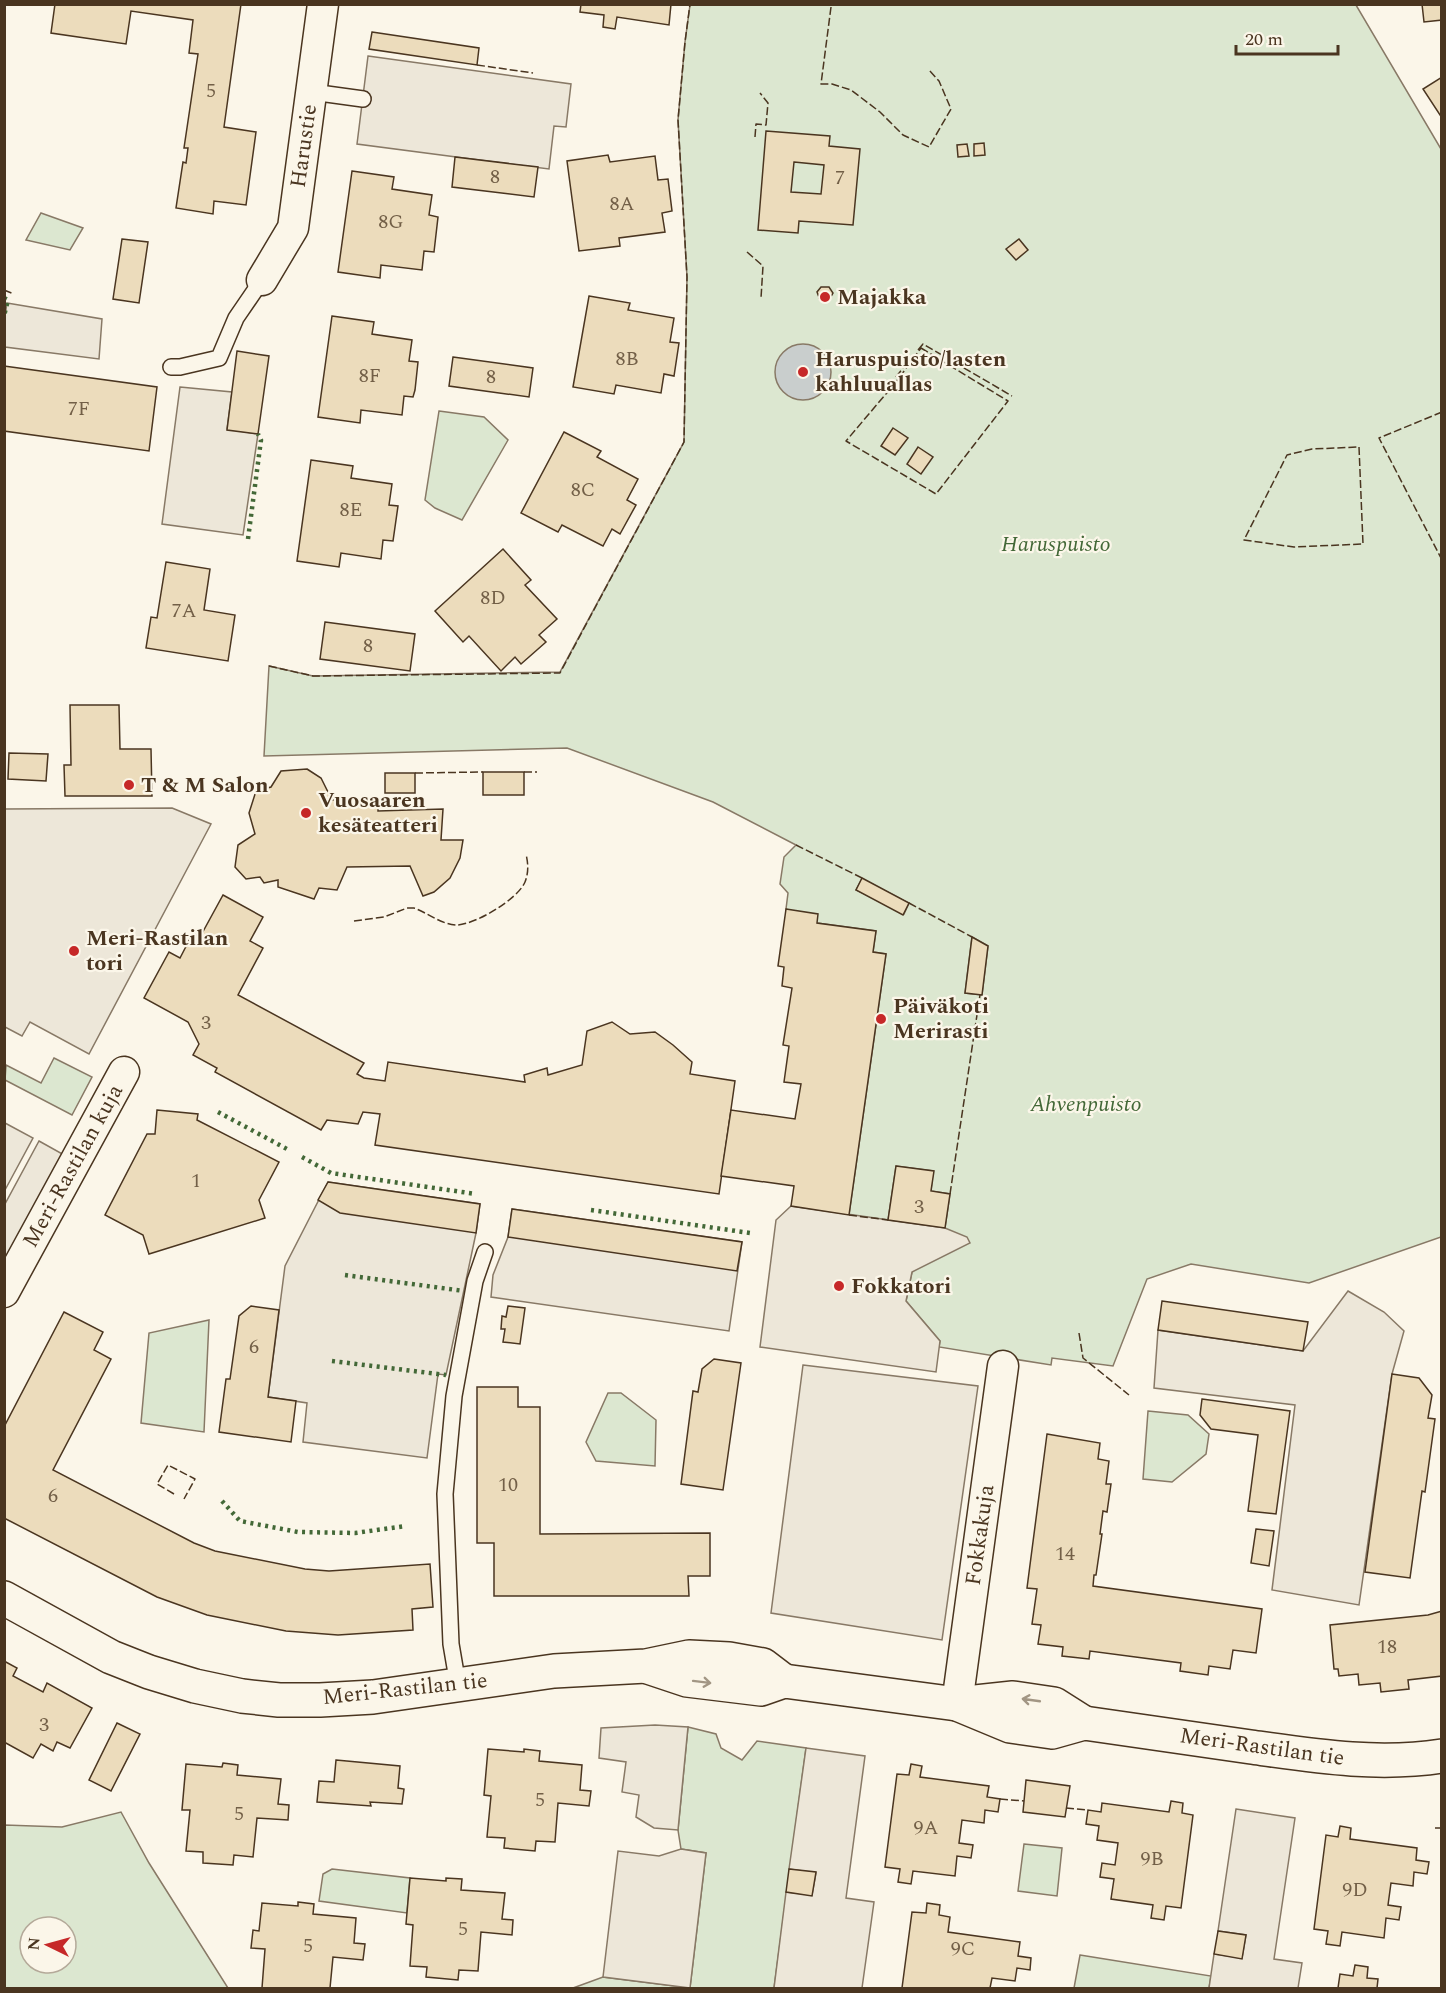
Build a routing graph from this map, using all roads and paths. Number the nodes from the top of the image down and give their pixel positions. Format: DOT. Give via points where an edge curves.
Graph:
graph roads {
  1 [pos="323,4"];
  2 [pos="312,92"];
  3 [pos="363,99"];
  4 [pos="262,280"];
  5 [pos="171,367"];
  6 [pos="124,1072"];
  7 [pos="485,1252"];
  8 [pos="4,1292"];
  9 [pos="1003,1366"];
  10 [pos="4,1598"];
  11 [pos="458,1685"];
  12 [pos="957,1704"];
  13 [pos="1442,1756"];
  1 -- 2 [label="street, Harustie"];
  2 -- 3 [label="lane"];
  2 -- 4 [label="street, Harustie" via="293,228"];
  4 -- 5 [label="lane" via="236,318 219,358"];
  6 -- 8 [label="street, Meri-Rastilan kuja"];
  7 -- 11 [label="lane" via="454,1396 445,1494 451,1644"];
  9 -- 12 [label="street, Fokkakuja"];
  10 -- 11 [label="street, Meri-Rastilan tie" via="111,1657 195,1686 242,1696 279,1700 373,1697"];
  11 -- 12 [label="street, Meri-Rastilan tie" via="554,1671 646,1666 690,1657 763,1665 784,1681"];
  12 -- 13 [label="street, Meri-Rastilan tie" via="1013,1698 1034,1701 1054,1704 1084,1723 1326,1758 1377,1761"];
}
